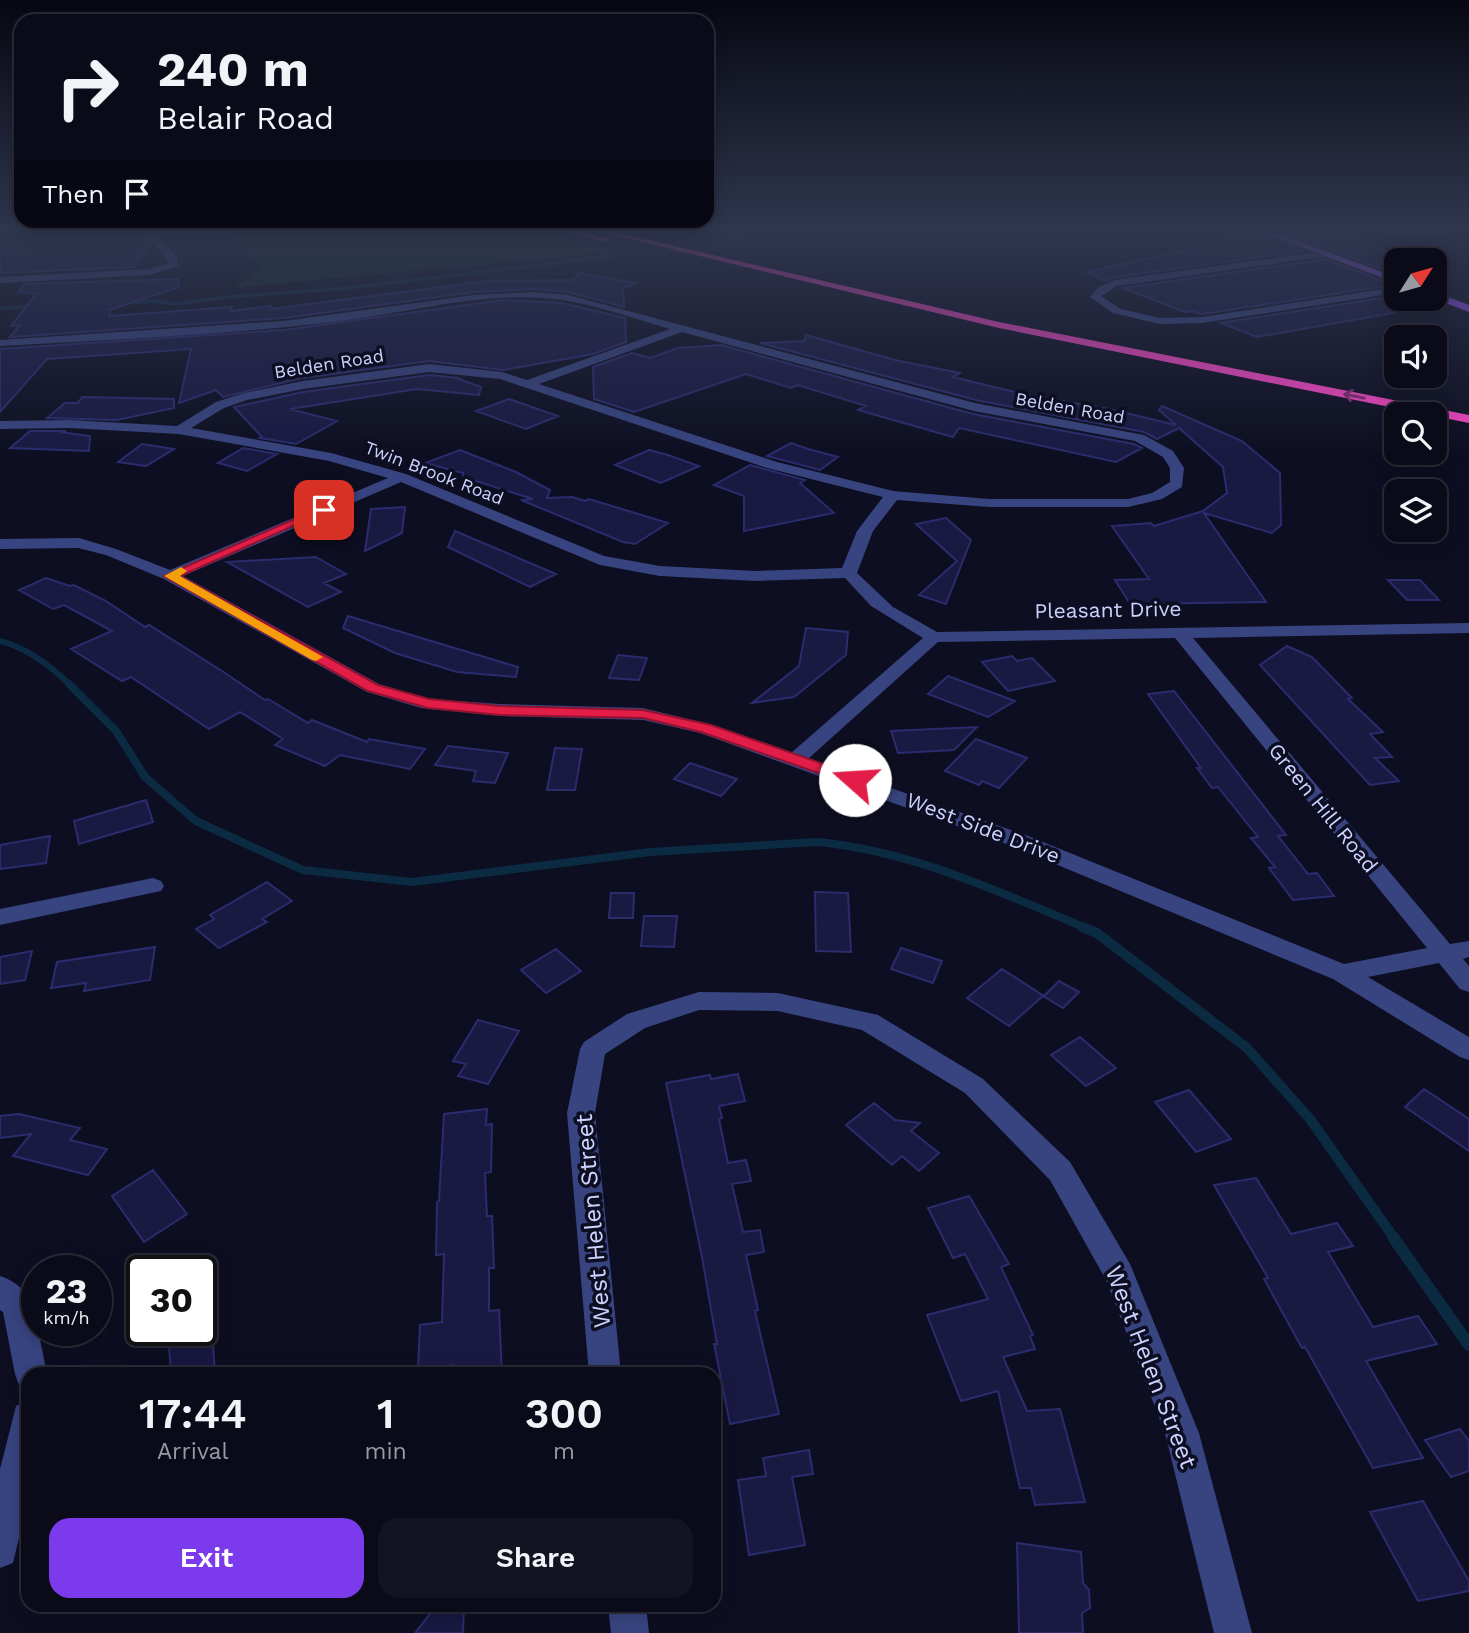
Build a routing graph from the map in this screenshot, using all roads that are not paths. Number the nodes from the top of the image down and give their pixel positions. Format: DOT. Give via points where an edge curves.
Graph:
graph roads {
  1 [pos="437,305"];
  2 [pos="599,305"];
  3 [pos="880,305"];
  4 [pos="915,305"];
  5 [pos="1108,305"];
  6 [pos="1294,305"];
  7 [pos="683,328"];
  8 [pos="0,343"];
  9 [pos="528,384"];
  10 [pos="1259,390"];
  11 [pos="1469,419"];
  12 [pos="0,425"];
  13 [pos="1447,427"];
  14 [pos="179,430"];
  15 [pos="1469,432"];
  16 [pos="401,477"];
  17 [pos="893,495"];
  18 [pos="0,544"];
  19 [pos="849,573"];
  20 [pos="170,576"];
  21 [pos="1469,628"];
  22 [pos="1179,632"];
  23 [pos="934,637"];
  24 [pos="795,760"];
  25 [pos="153,886"];
  26 [pos="0,916"];
  27 [pos="1469,949"];
  28 [pos="1441,953"];
  29 [pos="1342,973"];
  30 [pos="1469,984"];
  31 [pos="1469,1050"];
  32 [pos="0,1290"];
  33 [pos="30,1367"];
  34 [pos="604,1367"];
  35 [pos="21,1451"];
  36 [pos="0,1550"];
  37 [pos="628,1612"];
  38 [pos="629,1633"];
  39 [pos="1233,1633"];
  1 -- 8 [label="street, Belden Road" via="239,328"];
  2 -- 7 [label="street, Belden Road"];
  3 -- 10 [label="highway"];
  11 -- 4 [label="highway, one-way"];
  5 -- 6 [label="street" via="1160,321 1188,321"];
  7 -- 9 [label="street"];
  7 -- 17 [label="street, Belden Road" via="974,407 1139,438 1168,454 1177,468 1177,484 1157,496 1128,503 989,503"];
  9 -- 14 [label="street, Belden Road" via="466,371 388,372 244,397 220,405"];
  9 -- 17 [label="street, Belden Road" via="772,465"];
  12 -- 14 [label="street, Twin Brook Road"];
  13 -- 15 [label="highway"];
  14 -- 16 [label="street, Twin Brook Road" via="331,457"];
  16 -- 19 [label="street, Twin Brook Road" via="600,560 710,574"];
  16 -- 20 [label="street"];
  17 -- 19 [label="street" via="874,515 853,550"];
  18 -- 20 [label="street, West Side Drive" via="79,543"];
  19 -- 23 [label="street" via="862,592 895,617"];
  20 -- 24 [label="street, West Side Drive" via="373,688 428,704 643,714 706,729"];
  21 -- 22 [label="street, Pleasant Drive"];
  22 -- 23 [label="street, Pleasant Drive"];
  22 -- 28 [label="street, Green Hill Road"];
  23 -- 24 [label="street"];
  24 -- 29 [label="street, West Side Drive" via="1020,841"];
  25 -- 26 [label="street"];
  27 -- 28 [label="street"];
  28 -- 29 [label="street"];
  28 -- 30 [label="street, Green Hill Road"];
  29 -- 31 [label="street, West Side Drive"];
  32 -- 33 [label="street" via="17,1306"];
  34 -- 39 [label="street, West Helen Street" via="581,1113 593,1049 636,1021 699,1001 778,1003 869,1022 974,1086 1060,1171 1119,1274 1182,1433"];
  35 -- 36 [label="street"];
  37 -- 38 [label="street"];
}
